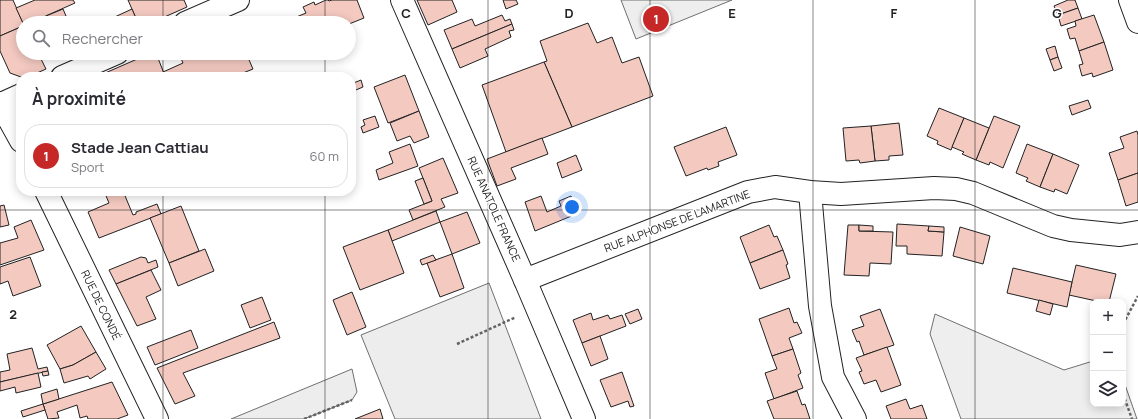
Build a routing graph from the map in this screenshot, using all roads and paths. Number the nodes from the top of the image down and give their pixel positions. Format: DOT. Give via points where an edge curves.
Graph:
graph roads {
  1 [pos="238,0"];
  2 [pos="402,0"];
  3 [pos="1130,0"];
  4 [pos="201,16"];
  5 [pos="1138,22"];
  6 [pos="101,60"];
  7 [pos="73,72"];
  8 [pos="16,99"];
  9 [pos="2,111"];
  10 [pos="16,133"];
  11 [pos="810,192"];
  12 [pos="48,196"];
  13 [pos="1138,232"];
  14 [pos="525,280"];
  15 [pos="1138,296"];
  16 [pos="537,308"];
  17 [pos="1126,318"];
  18 [pos="457,344"];
  19 [pos="352,400"];
  20 [pos="1126,402"];
  21 [pos="157,419"];
  22 [pos="304,419"];
  23 [pos="584,419"];
  24 [pos="855,419"];
  25 [pos="1132,419"];
  1 -- 4 [label="street"];
  2 -- 14 [label="street, RUE ANATOLE FRANCE"];
  3 -- 5 [label="street"];
  6 -- 7 [label="street"];
  8 -- 9 [label="street"];
  9 -- 10 [label="street"];
  11 -- 13 [label="street, RUE ALPHONSE DE LAMARTINE" via="841,194 956,189 973,193 1053,226 1120,235"];
  11 -- 14 [label="street, RUE ALPHONSE DE LAMARTINE" via="775,187 748,192"];
  11 -- 24 [label="street" via="820,306 833,377"];
  12 -- 21 [label="street, RUE DE CONDÉ"];
  14 -- 16 [label="street, RUE ANATOLE FRANCE"];
  15 -- 17 [label="path"];
  16 -- 18 [label="path"];
  16 -- 23 [label="street, RUE ANATOLE FRANCE"];
  19 -- 22 [label="path"];
  20 -- 25 [label="path"];
}
